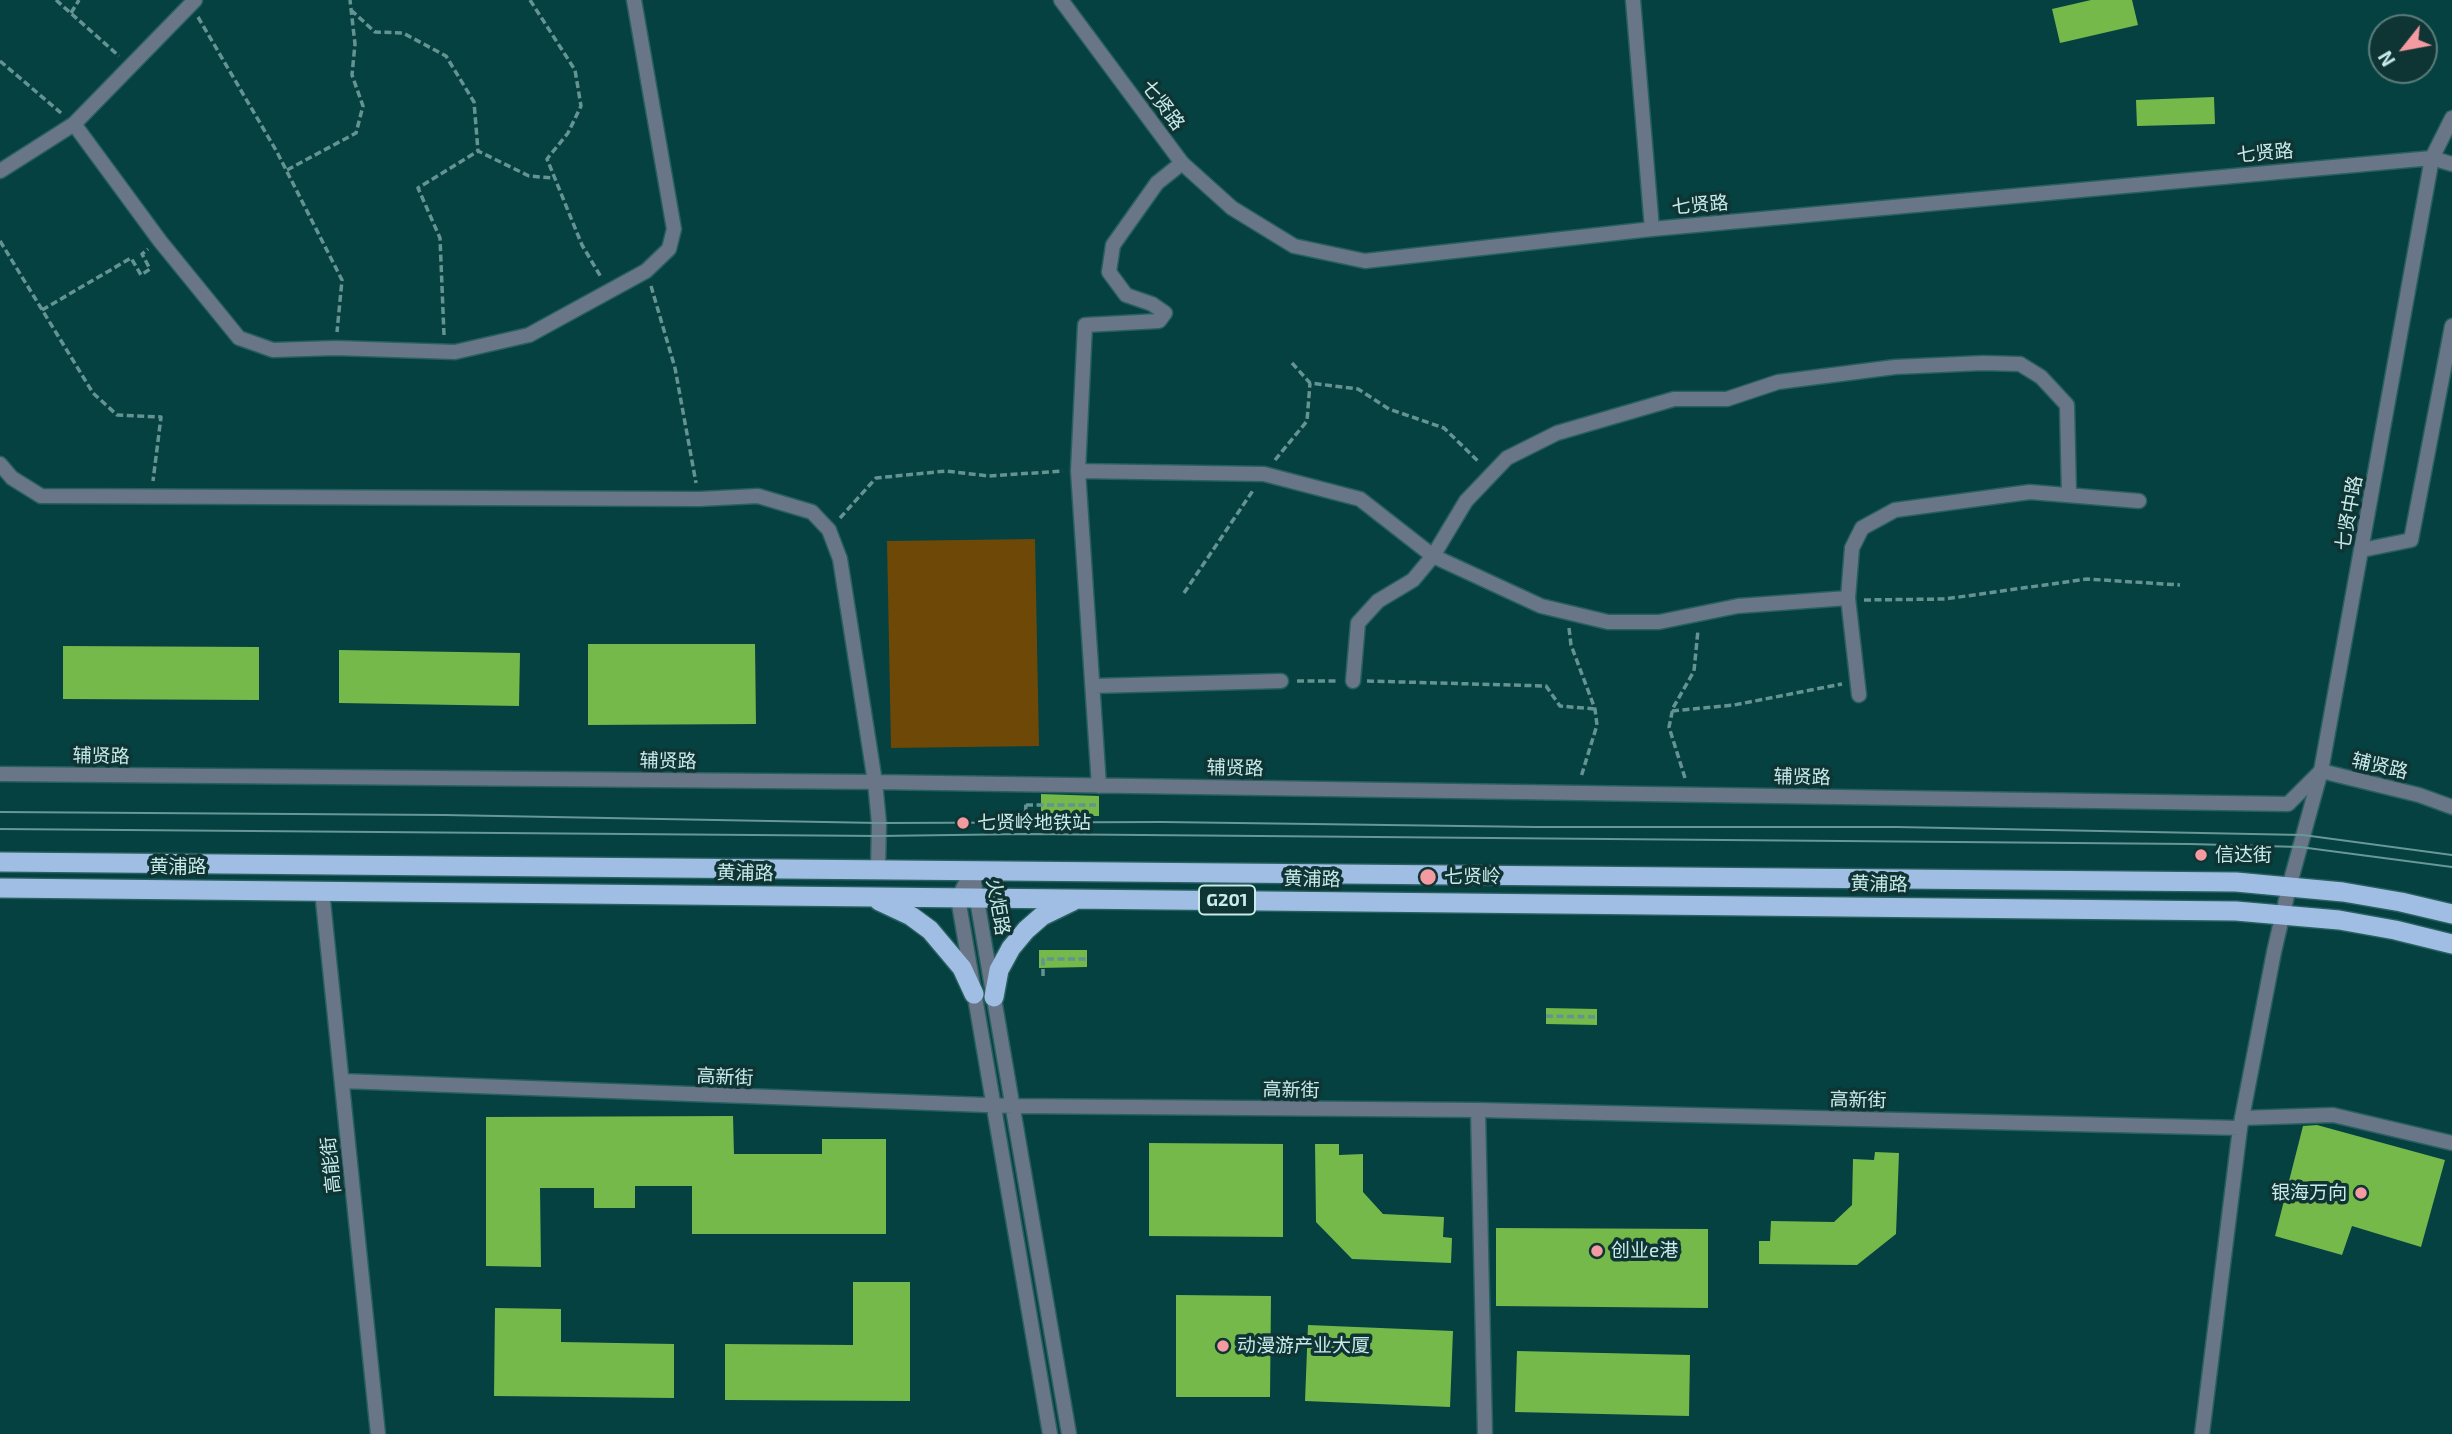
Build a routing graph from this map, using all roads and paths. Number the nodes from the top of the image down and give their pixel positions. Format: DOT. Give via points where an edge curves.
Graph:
graph roads {
  1 [pos="56,0"];
  2 [pos="79,0"];
  3 [pos="350,0"];
  4 [pos="530,0"];
  5 [pos="634,0"];
  6 [pos="1061,0"];
  7 [pos="1633,0"];
  8 [pos="193,2"];
  9 [pos="351,9"];
  10 [pos="71,14"];
  11 [pos="0,61"];
  12 [pos="131,66"];
  13 [pos="2452,118"];
  14 [pos="74,124"];
  15 [pos="478,151"];
  16 [pos="2431,158"];
  17 [pos="1182,163"];
  18 [pos="2452,164"];
  19 [pos="286,170"];
  20 [pos="0,171"];
  21 [pos="553,178"];
  22 [pos="1652,229"];
  23 [pos="0,241"];
  24 [pos="160,241"];
  25 [pos="646,271"];
  26 [pos="610,291"];
  27 [pos="42,310"];
  28 [pos="2452,326"];
  29 [pos="336,348"];
  30 [pos="444,352"];
  31 [pos="1292,363"];
  32 [pos="0,464"];
  33 [pos="1078,471"];
  34 [pos="1492,474"];
  35 [pos="2069,495"];
  36 [pos="151,497"];
  37 [pos="699,499"];
  38 [pos="2139,501"];
  39 [pos="830,530"];
  40 [pos="2362,550"];
  41 [pos="1433,556"];
  42 [pos="2180,585"];
  43 [pos="1848,599"];
  44 [pos="1568,612"];
  45 [pos="1699,614"];
  46 [pos="1281,681"];
  47 [pos="1353,681"];
  48 [pos="1093,686"];
  49 [pos="1858,688"];
  50 [pos="1595,709"];
  51 [pos="1672,711"];
  52 [pos="2321,771"];
  53 [pos="0,774"];
  54 [pos="875,782"];
  55 [pos="1026,785"];
  56 [pos="1099,786"];
  57 [pos="1576,793"];
  58 [pos="1690,794"];
  59 [pos="1026,805"];
  60 [pos="1099,805"];
  61 [pos="2452,807"];
  62 [pos="1025,822"];
  63 [pos="0,862"];
  64 [pos="878,870"];
  65 [pos="972,871"];
  66 [pos="2289,887"];
  67 [pos="0,888"];
  68 [pos="322,891"];
  69 [pos="868,897"];
  70 [pos="967,898"];
  71 [pos="1080,899"];
  72 [pos="2452,914"];
  73 [pos="2283,915"];
  74 [pos="2452,944"];
  75 [pos="1087,959"];
  76 [pos="1043,976"];
  77 [pos="984,996"];
  78 [pos="1546,1016"];
  79 [pos="1597,1017"];
  80 [pos="342,1081"];
  81 [pos="993,1106"];
  82 [pos="1013,1106"];
  83 [pos="1478,1111"];
  84 [pos="2241,1123"];
  85 [pos="2452,1143"];
  86 [pos="378,1434"];
  87 [pos="1050,1434"];
  88 [pos="1069,1434"];
  89 [pos="1485,1434"];
  90 [pos="2202,1434"];
  1 -- 10 [label="path"];
  2 -- 10 [label="path"];
  3 -- 9 [label="path"];
  4 -- 21 [label="path" via="575,70 581,106 568,133 547,159"];
  5 -- 25 [label="street" via="674,229 669,249"];
  6 -- 17 [label="street, 七贤路"];
  7 -- 22 [label="street"];
  8 -- 12 [label="street"];
  8 -- 19 [label="path"];
  9 -- 15 [label="path" via="375,32 403,33 446,55 474,102"];
  9 -- 19 [label="path" via="352,75 363,106 356,133"];
  10 -- 12 [label="path"];
  11 -- 14 [label="path"];
  12 -- 14 [label="street"];
  13 -- 16 [label="street, 七贤中路"];
  14 -- 20 [label="street"];
  14 -- 24 [label="street"];
  15 -- 21 [label="path" via="529,176"];
  15 -- 30 [label="path" via="418,188 440,238"];
  16 -- 18 [label="street, 七贤路"];
  16 -- 22 [label="street, 七贤路"];
  16 -- 40 [label="street, 七贤中路"];
  17 -- 22 [label="street, 七贤路" via="1233,208 1294,246 1366,261"];
  17 -- 33 [label="street" via="1157,183 1112,245 1109,272 1126,295 1165,313 1159,321 1085,325"];
  19 -- 29 [label="path" via="342,280"];
  21 -- 26 [label="path" via="582,245"];
  23 -- 27 [label="path"];
  24 -- 27 [label="path" via="142,254 150,270 141,275 131,258"];
  24 -- 29 [label="street" via="240,338 274,350"];
  25 -- 26 [label="street"];
  25 -- 37 [label="path" via="675,368"];
  26 -- 30 [label="street" via="528,335"];
  27 -- 36 [label="path" via="93,393 117,415 161,417"];
  28 -- 40 [label="street" via="2411,540"];
  29 -- 30 [label="street"];
  31 -- 34 [label="path" via="1310,383 1358,389 1389,409 1444,428"];
  32 -- 36 [label="street" via="12,478 41,496"];
  33 -- 39 [label="path" via="989,476 946,471 876,478"];
  33 -- 41 [label="street" via="1264,474 1360,499"];
  33 -- 48 [label="street"];
  34 -- 35 [label="street" via="1507,458 1557,433 1674,399 1727,399 1778,382 1895,368 2008,363 2020,364 2041,377 2067,405"];
  34 -- 41 [label="street" via="1466,501"];
  35 -- 38 [label="street"];
  35 -- 43 [label="street" via="2030,492 1895,510 1862,528 1852,548"];
  36 -- 37 [label="street"];
  37 -- 39 [label="street" via="758,496 812,512"];
  39 -- 54 [label="street" via="840,559"];
  40 -- 52 [label="street, 七贤中路"];
  41 -- 44 [label="street" via="1541,606"];
  41 -- 47 [label="street" via="1413,580 1378,601 1358,623"];
  42 -- 43 [label="path" via="2087,579 1945,599"];
  43 -- 45 [label="street" via="1738,606"];
  43 -- 49 [label="street"];
  44 -- 45 [label="street" via="1608,622 1659,622"];
  44 -- 50 [label="path" via="1571,645"];
  45 -- 51 [label="path" via="1694,671"];
  46 -- 47 [label="path"];
  46 -- 48 [label="street"];
  47 -- 50 [label="path" via="1546,686 1560,706"];
  48 -- 56 [label="street"];
  49 -- 51 [label="path"];
  50 -- 57 [label="path" via="1597,725"];
  51 -- 58 [label="path" via="1669,727"];
  52 -- 58 [label="street, 辅贤路" via="2288,804"];
  52 -- 61 [label="street, 辅贤路"];
  52 -- 66 [label="street, 七贤中路"];
  53 -- 54 [label="street, 辅贤路"];
  54 -- 55 [label="street, 辅贤路"];
  54 -- 64 [label="street"];
  55 -- 56 [label="street, 辅贤路"];
  55 -- 59 [label="path"];
  56 -- 57 [label="street, 辅贤路"];
  57 -- 58 [label="street, 辅贤路"];
  59 -- 60 [label="path"];
  59 -- 62 [label="path"];
  63 -- 64 [label="highway, 黄浦路 / G201"];
  64 -- 65 [label="highway, 黄浦路 / G201"];
  65 -- 66 [label="highway, 黄浦路 / G201" via="2236,882"];
  65 -- 70 [label="street, 火炬路"];
  66 -- 72 [label="highway, 黄浦路 / G201" via="2389,900"];
  66 -- 73 [label="street, 七贤中路"];
  67 -- 68 [label="highway, 黄浦路 / G201"];
  68 -- 69 [label="highway, 黄浦路 / G201"];
  68 -- 80 [label="street, 高能街"];
  69 -- 70 [label="highway, 黄浦路 / G201"];
  69 -- 77 [label="highway" via="930,930"];
  70 -- 71 [label="highway, 黄浦路 / G201"];
  70 -- 77 [label="street, 火炬路"];
  71 -- 73 [label="highway, 黄浦路 / G201"];
  71 -- 77 [label="highway" via="1042,916 1026,930"];
  73 -- 74 [label="highway, 黄浦路 / G201" via="2339,920"];
  73 -- 84 [label="street"];
  75 -- 76 [label="path" via="1043,959"];
  77 -- 81 [label="street, 火炬路"];
  77 -- 82 [label="street, 火炬路"];
  78 -- 79 [label="path"];
  80 -- 81 [label="street, 高新街"];
  80 -- 86 [label="street, 高能街"];
  81 -- 82 [label="street, 高新街"];
  81 -- 87 [label="street, 火炬路"];
  82 -- 83 [label="street, 高新街"];
  82 -- 88 [label="street, 火炬路"];
  83 -- 84 [label="street, 高新街"];
  83 -- 89 [label="street"];
  84 -- 85 [label="street, 高新街" via="2333,1115"];
  84 -- 90 [label="street"];
}
